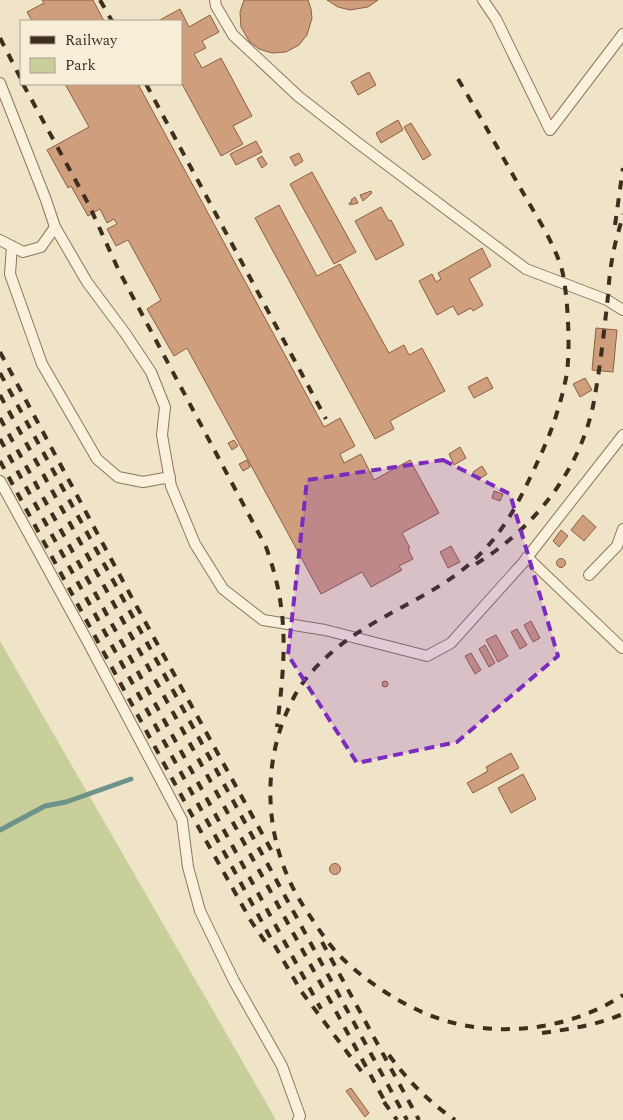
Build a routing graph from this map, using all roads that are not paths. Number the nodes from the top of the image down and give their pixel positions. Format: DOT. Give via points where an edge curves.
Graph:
graph roads {
  1 [pos="215,0"];
  2 [pos="483,0"];
  3 [pos="623,34"];
  4 [pos="0,83"];
  5 [pos="55,227"];
  6 [pos="0,240"];
  7 [pos="12,246"];
  8 [pos="623,310"];
  9 [pos="623,435"];
  10 [pos="170,477"];
  11 [pos="0,481"];
  12 [pos="623,529"];
  13 [pos="527,557"];
  14 [pos="588,575"];
  15 [pos="622,648"];
  16 [pos="298,1120"];
  1 -- 8 [label="lane" via="233,35 298,96 358,143 526,269 607,300"];
  2 -- 3 [label="lane" via="496,19 550,130"];
  4 -- 5 [label="lane"];
  5 -- 7 [label="lane" via="41,247 23,252"];
  5 -- 10 [label="lane" via="87,282 151,372 165,407 162,436"];
  6 -- 7 [label="lane"];
  7 -- 10 [label="lane" via="10,274 42,364 97,460 118,478 142,482"];
  9 -- 13 [label="lane"];
  10 -- 13 [label="lane" via="195,544 223,589 263,620 325,630 427,656 451,643"];
  11 -- 16 [label="lane" via="182,820 188,867 200,911 234,981 282,1066 300,1116"];
  12 -- 14 [label="lane" via="617,546"];
  13 -- 15 [label="lane"];
}
